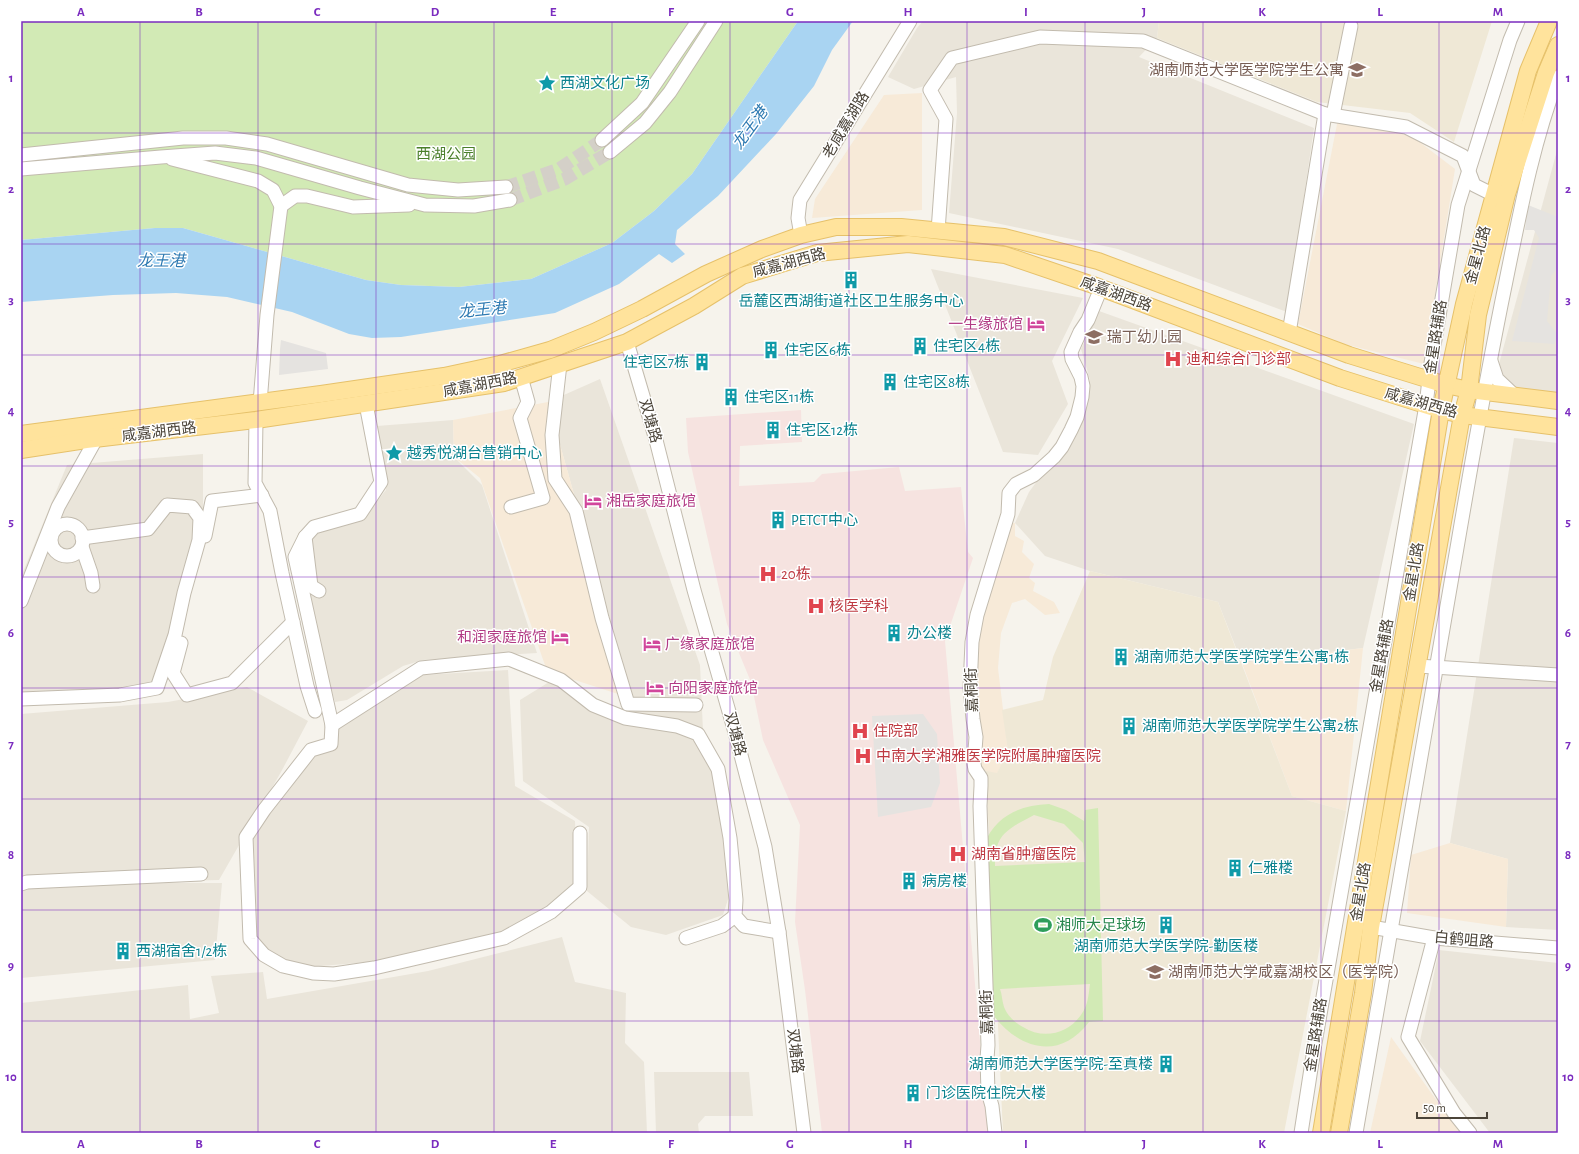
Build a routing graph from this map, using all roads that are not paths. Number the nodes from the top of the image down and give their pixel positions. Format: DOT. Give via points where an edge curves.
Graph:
graph roads {
  1 [pos="698,21"];
  2 [pos="716,21"];
  3 [pos="910,21"];
  4 [pos="1518,21"];
  5 [pos="1549,21"];
  6 [pos="1351,26"];
  7 [pos="1558,45"];
  8 [pos="1558,77"];
  9 [pos="1329,115"];
  10 [pos="602,140"];
  11 [pos="610,152"];
  12 [pos="21,155"];
  13 [pos="161,157"];
  14 [pos="21,170"];
  15 [pos="506,187"];
  16 [pos="1494,195"];
  17 [pos="510,200"];
  18 [pos="425,205"];
  19 [pos="281,206"];
  20 [pos="938,231"];
  21 [pos="801,235"];
  22 [pos="1101,288"];
  23 [pos="1289,333"];
  24 [pos="627,342"];
  25 [pos="1490,358"];
  26 [pos="560,364"];
  27 [pos="520,377"];
  28 [pos="1429,380"];
  29 [pos="1446,385"];
  30 [pos="1476,391"];
  31 [pos="1515,396"];
  32 [pos="1558,401"];
  33 [pos="260,403"];
  34 [pos="366,404"];
  35 [pos="1433,407"];
  36 [pos="1462,415"];
  37 [pos="1479,417"];
  38 [pos="256,420"];
  39 [pos="1558,427"];
  40 [pos="21,434"];
  41 [pos="96,439"];
  42 [pos="21,450"];
  43 [pos="262,495"];
  44 [pos="511,506"];
  45 [pos="305,537"];
  46 [pos="93,586"];
  47 [pos="319,591"];
  48 [pos="21,601"];
  49 [pos="293,622"];
  50 [pos="1418,666"];
  51 [pos="1437,667"];
  52 [pos="1558,675"];
  53 [pos="21,699"];
  54 [pos="696,705"];
  55 [pos="315,711"];
  56 [pos="332,725"];
  57 [pos="580,833"];
  58 [pos="201,874"];
  59 [pos="21,884"];
  60 [pos="735,916"];
  61 [pos="1371,927"];
  62 [pos="1390,930"];
  63 [pos="779,932"];
  64 [pos="686,938"];
  65 [pos="1434,938"];
  66 [pos="1558,948"];
  67 [pos="804,1133"];
  68 [pos="994,1133"];
  69 [pos="1301,1133"];
  70 [pos="1321,1133"];
  71 [pos="1339,1133"];
  72 [pos="1356,1133"];
  73 [pos="1470,1133"];
  1 -- 10 [label="street" via="642,103"];
  2 -- 11 [label="street" via="670,92 645,123"];
  3 -- 21 [label="street, 老咸嘉湖路" via="800,200 798,218"];
  4 -- 28 [label="street, 金星路辅路" via="1458,205"];
  5 -- 16 [label="main road, 金星北路" via="1528,71"];
  6 -- 9 [label="street"];
  7 -- 30 [label="main road, 金星北路" via="1546,73 1507,194 1478,315"];
  8 -- 25 [label="street" via="1545,111 1521,206"];
  9 -- 16 [label="street" via="1406,127 1463,156 1474,185"];
  9 -- 20 [label="street" via="1143,41 1040,36 952,58 930,90 946,119"];
  9 -- 23 [label="street"];
  12 -- 15 [label="street" via="183,138 226,138 268,144 408,185 458,190"];
  13 -- 14 [label="street"];
  13 -- 18 [label="street" via="215,153 256,158"];
  13 -- 19 [label="street" via="258,181 273,190"];
  16 -- 29 [label="main road, 金星北路" via="1464,304"];
  17 -- 18 [label="street" via="474,206"];
  18 -- 19 [label="street" via="352,207 307,196 295,196"];
  19 -- 33 [label="street" via="267,315"];
  20 -- 21 [label="main road, 咸嘉湖西路" via="901,227 836,227"];
  20 -- 23 [label="main road, 咸嘉湖西路" via="1004,236 1098,260"];
  21 -- 33 [label="main road, 咸嘉湖西路" via="733,261 635,313 550,350 444,376"];
  22 -- 24 [label="main road, 咸嘉湖西路" via="1005,255 908,244 817,253 742,276 694,306"];
  22 -- 35 [label="main road, 咸嘉湖西路" via="1340,378"];
  22 -- 68 [label="street, 嘉桐街" via="1071,352 1083,386 1077,417 1054,457 1034,476 1016,484 1009,493 1008,514 977,615 972,642 970,696 976,737 974,764 981,786 988,1092"];
  23 -- 28 [label="main road, 咸嘉湖西路"];
  24 -- 26 [label="main road, 咸嘉湖西路"];
  24 -- 63 [label="street, 双塘路" via="656,440 694,590 765,847"];
  25 -- 30 [label="street"];
  25 -- 31 [label="street" via="1497,379"];
  26 -- 27 [label="main road, 咸嘉湖西路"];
  26 -- 54 [label="street" via="552,435 555,479 576,511 602,618 628,704"];
  27 -- 34 [label="main road, 咸嘉湖西路" via="504,383"];
  27 -- 44 [label="street" via="528,402 520,418 543,498"];
  28 -- 29 [label="main road, 咸嘉湖西路"];
  28 -- 35 [label="street, 金星路辅路"];
  29 -- 30 [label="main road, 咸嘉湖西路"];
  29 -- 35 [label="main road, 金星北路"];
  30 -- 31 [label="main road, 咸嘉湖西路"];
  30 -- 36 [label="main road, 金星北路"];
  30 -- 37 [label="street"];
  31 -- 32 [label="main road, 咸嘉湖西路"];
  33 -- 40 [label="main road, 咸嘉湖西路"];
  34 -- 38 [label="main road, 咸嘉湖西路"];
  34 -- 45 [label="street" via="381,482 360,514 314,527"];
  35 -- 36 [label="main road, 咸嘉湖西路"];
  35 -- 69 [label="street, 金星路辅路" via="1315,1041"];
  35 -- 70 [label="main road, 金星北路"];
  36 -- 37 [label="main road, 咸嘉湖西路"];
  36 -- 50 [label="main road, 金星北路"];
  37 -- 39 [label="main road, 咸嘉湖西路"];
  37 -- 51 [label="street"];
  38 -- 41 [label="main road, 咸嘉湖西路"];
  38 -- 43 [label="street" via="255,483"];
  41 -- 42 [label="main road, 咸嘉湖西路"];
  41 -- 48 [label="street" via="58,507"];
  43 -- 49 [label="street" via="270,511"];
  43 -- 49 [label="street" via="212,501 173,673 187,695 232,683"];
  45 -- 47 [label="street" via="311,586"];
  45 -- 56 [label="street" via="295,557"];
  46 -- 53 [label="street" via="82,542 148,529 167,506 192,507 200,518 199,540 175,635 157,688 120,695"];
  49 -- 55 [label="street"];
  50 -- 51 [label="street"];
  50 -- 61 [label="main road, 金星北路"];
  51 -- 52 [label="street"];
  51 -- 62 [label="street"];
  56 -- 57 [label="street" via="331,744 311,750 246,837 250,939 264,955 283,966 313,974 334,974 374,968 504,938 552,912 580,887"];
  56 -- 60 [label="street" via="422,668 509,660 515,668 562,680 593,704 625,718 677,726 698,734 718,769 730,838 736,900"];
  58 -- 59 [label="street"];
  60 -- 63 [label="street" via="744,926"];
  60 -- 64 [label="street" via="722,926"];
  61 -- 62 [label="street, 白鹤咀路"];
  61 -- 71 [label="main road, 金星北路" via="1363,993"];
  62 -- 65 [label="street, 白鹤咀路"];
  62 -- 72 [label="street"];
  63 -- 67 [label="street, 双塘路"];
  65 -- 66 [label="street, 白鹤咀路"];
  65 -- 73 [label="street" via="1408,1037 1454,1114"];
}
